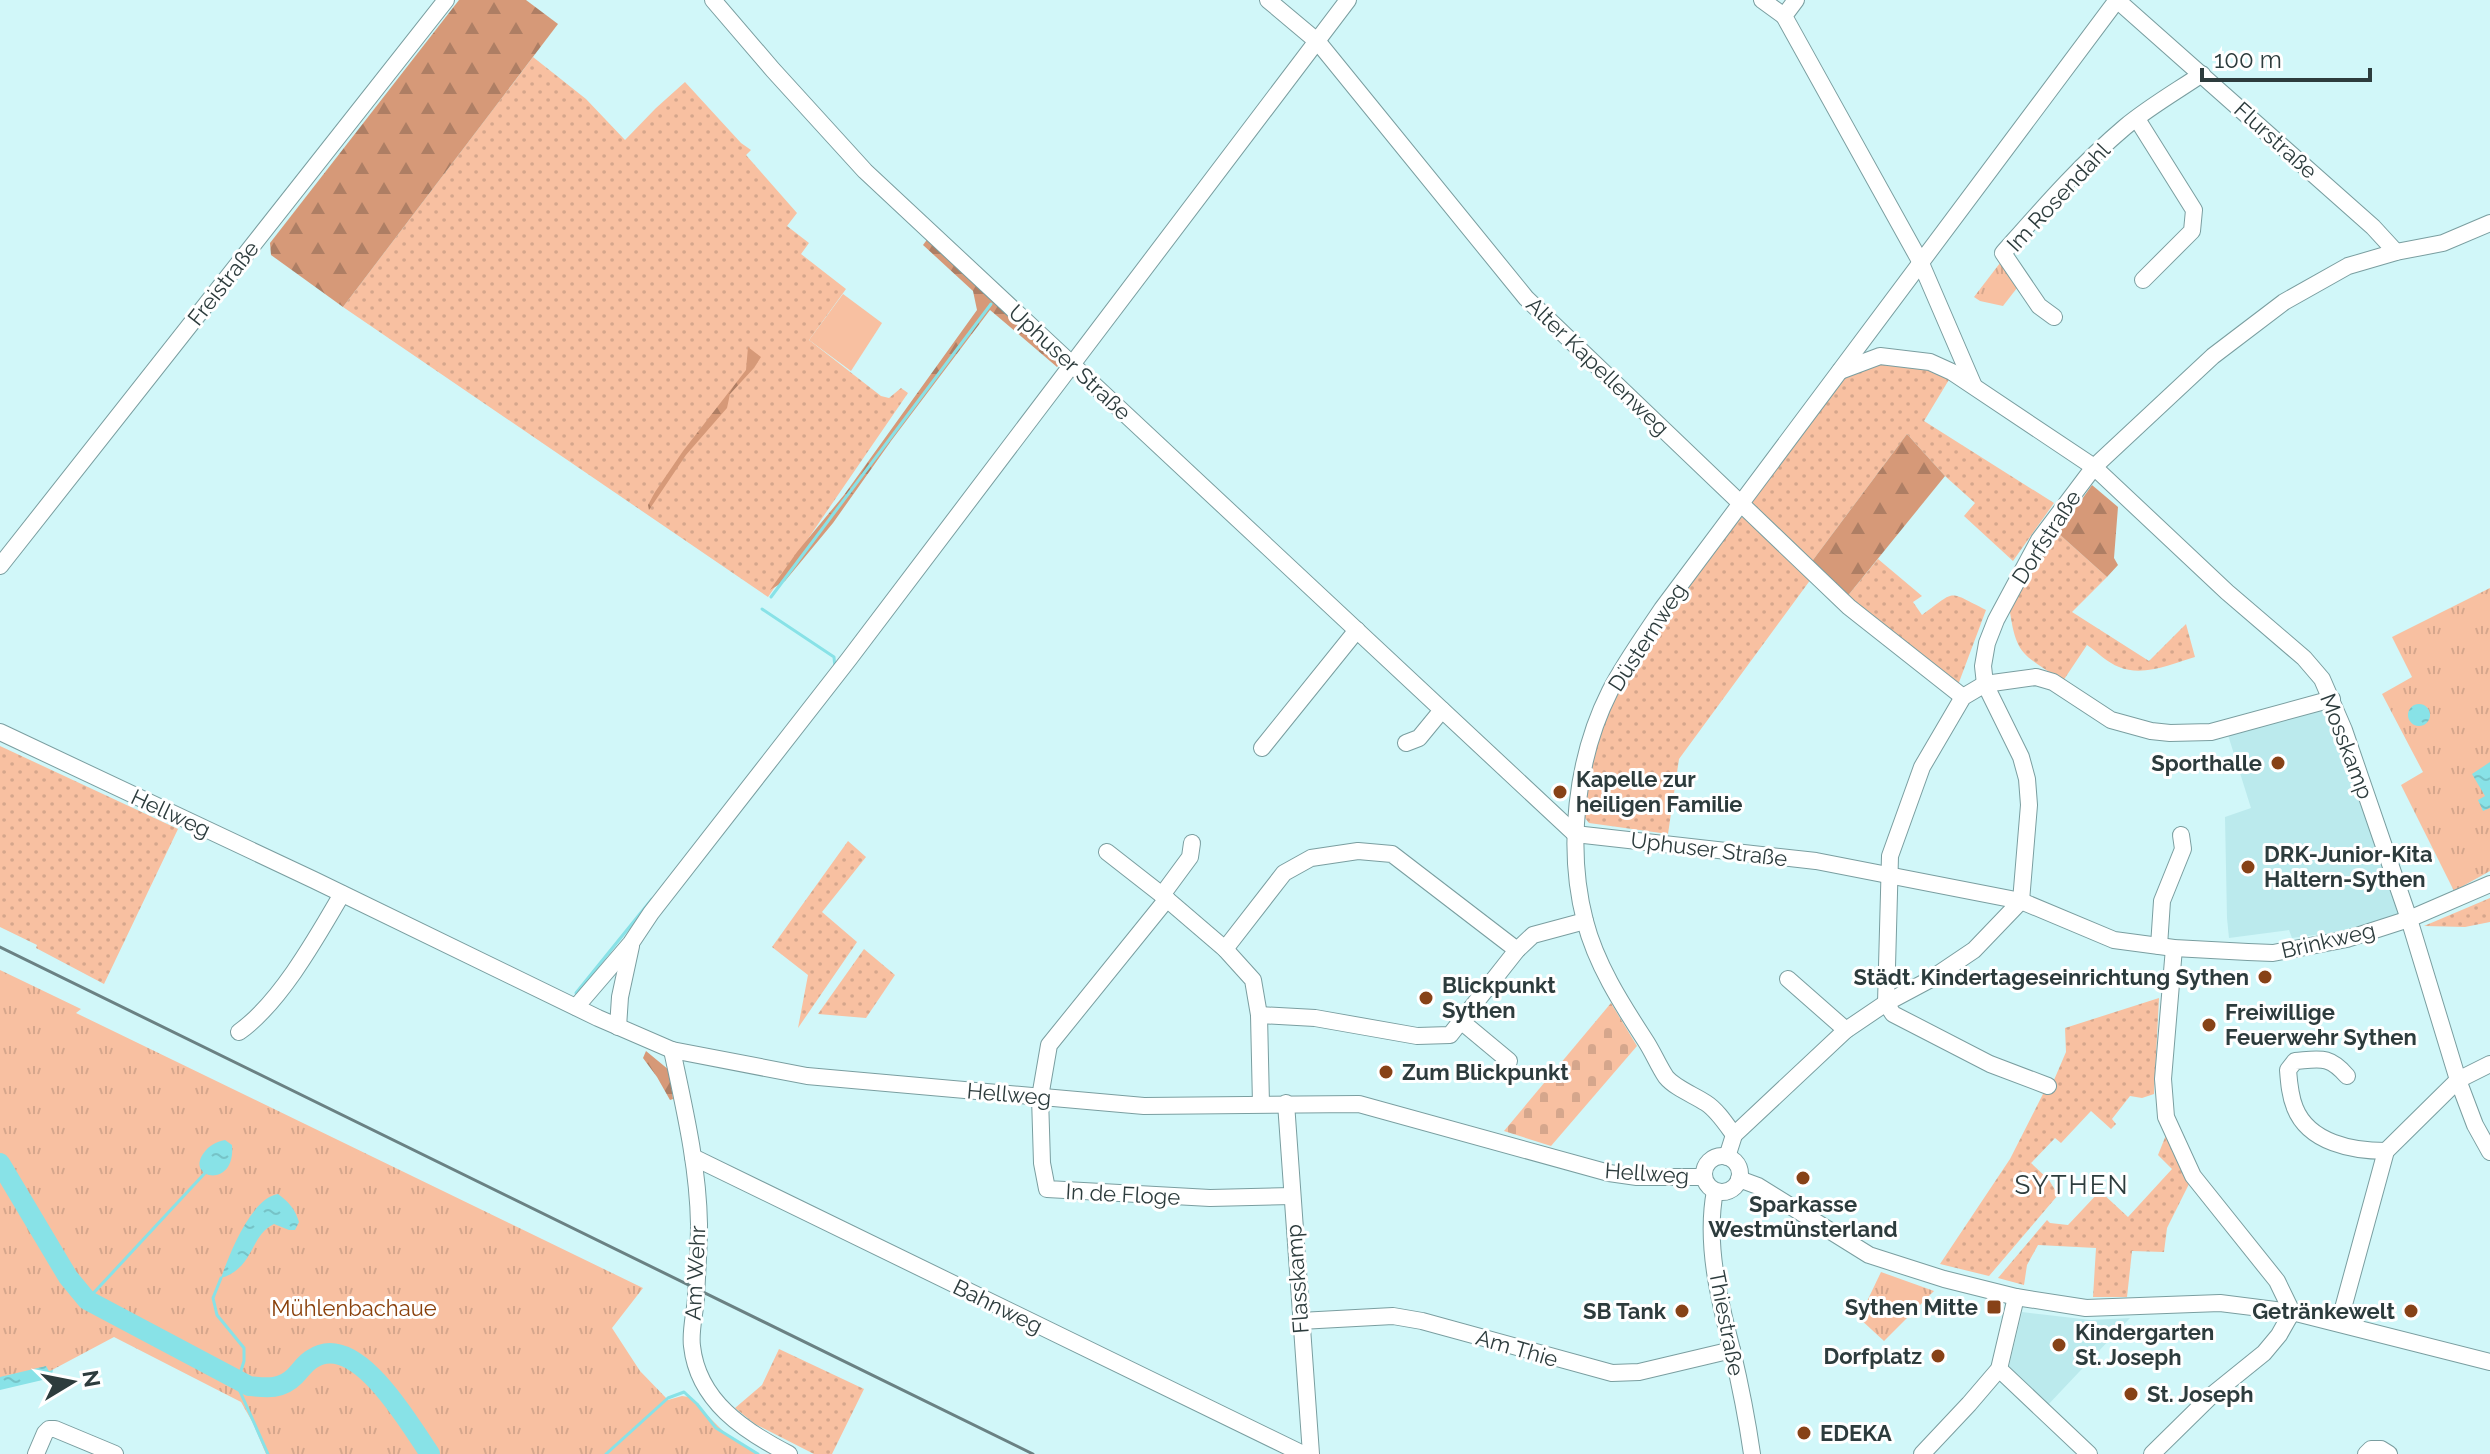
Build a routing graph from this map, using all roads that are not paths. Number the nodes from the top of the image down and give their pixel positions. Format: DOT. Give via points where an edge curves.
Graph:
graph roads {
  1 [pos="446,0"];
  2 [pos="713,0"];
  3 [pos="1268,0"];
  4 [pos="1348,0"];
  5 [pos="1762,0"];
  6 [pos="1796,0"];
  7 [pos="2117,0"];
  8 [pos="1784,16"];
  9 [pos="1318,42"];
  10 [pos="2202,74"];
  11 [pos="2137,119"];
  12 [pos="2490,223"];
  13 [pos="2396,252"];
  14 [pos="1920,261"];
  15 [pos="2143,280"];
  16 [pos="2054,317"];
  17 [pos="1072,363"];
  18 [pos="1839,371"];
  19 [pos="1974,387"];
  20 [pos="2094,467"];
  21 [pos="1742,504"];
  22 [pos="0,566"];
  23 [pos="1357,630"];
  24 [pos="1985,684"];
  25 [pos="1963,697"];
  26 [pos="2332,699"];
  27 [pos="1442,710"];
  28 [pos="0,732"];
  29 [pos="1406,743"];
  30 [pos="1262,748"];
  31 [pos="1575,834"];
  32 [pos="2181,835"];
  33 [pos="1192,843"];
  34 [pos="1107,852"];
  35 [pos="1890,875"];
  36 [pos="2490,884"];
  37 [pos="342,894"];
  38 [pos="1165,897"];
  39 [pos="2021,901"];
  40 [pos="2409,919"];
  41 [pos="1585,921"];
  42 [pos="631,943"];
  43 [pos="2166,947"];
  44 [pos="1225,949"];
  45 [pos="1517,950"];
  46 [pos="1788,979"];
  47 [pos="1886,1003"];
  48 [pos="576,1007"];
  49 [pos="1259,1015"];
  50 [pos="1461,1021"];
  51 [pos="618,1027"];
  52 [pos="1846,1030"];
  53 [pos="239,1032"];
  54 [pos="672,1050"];
  55 [pos="1509,1061"];
  56 [pos="2490,1064"];
  57 [pos="2347,1076"];
  58 [pos="2458,1080"];
  59 [pos="2048,1086"];
  60 [pos="1040,1097"];
  61 [pos="1286,1103"];
  62 [pos="1261,1104"];
  63 [pos="1734,1135"];
  64 [pos="2386,1151"];
  65 [pos="2490,1152"];
  66 [pos="693,1157"];
  67 [pos="1727,1157"];
  68 [pos="1704,1177"];
  69 [pos="1739,1179"];
  70 [pos="1715,1191"];
  71 [pos="1292,1196"];
  72 [pos="2016,1297"];
  73 [pos="2292,1312"];
  74 [pos="1300,1321"];
  75 [pos="2339,1323"];
  76 [pos="1732,1350"];
  77 [pos="2490,1362"];
  78 [pos="1999,1369"];
  79 [pos="2161,1451"];
  80 [pos="36,1454"];
  81 [pos="115,1454"];
  82 [pos="789,1454"];
  83 [pos="1303,1454"];
  84 [pos="1311,1454"];
  85 [pos="1752,1454"];
  86 [pos="1922,1454"];
  87 [pos="2089,1454"];
  88 [pos="2366,1454"];
  89 [pos="2389,1454"];
  1 -- 22 [label="street, Freistraße"];
  2 -- 17 [label="street, Uphuser Straße" via="865,171"];
  3 -- 9 [label="street, Alter Kapellenweg"];
  4 -- 9 [label="street"];
  5 -- 8 [label="street"];
  6 -- 8 [label="street"];
  7 -- 10 [label="street, Flurstraße"];
  7 -- 14 [label="street, Düsternweg"];
  8 -- 14 [label="street"];
  9 -- 17 [label="street"];
  9 -- 21 [label="street, Alter Kapellenweg" via="1526,298"];
  10 -- 11 [label="street, Im Rosendahl"];
  10 -- 13 [label="street, Flurstraße"];
  11 -- 15 [label="street" via="2194,210 2192,231"];
  11 -- 16 [label="street, Im Rosendahl" via="2092,157 2003,253 2039,306"];
  12 -- 13 [label="street, Dorfstraße" via="2443,243"];
  13 -- 20 [label="street, Dorfstraße" via="2348,266 2284,302 2213,356"];
  14 -- 18 [label="street, Düsternweg"];
  14 -- 19 [label="street"];
  17 -- 23 [label="street, Uphuser Straße"];
  17 -- 42 [label="street"];
  18 -- 19 [label="street, Mosskamp" via="1880,356 1902,357 1930,362"];
  18 -- 21 [label="street, Düsternweg"];
  19 -- 20 [label="street, Mosskamp"];
  20 -- 24 [label="street, Dorfstraße" via="2039,540 1996,620 1983,666"];
  20 -- 26 [label="street, Mosskamp" via="2304,658"];
  21 -- 25 [label="street, Alter Kapellenweg" via="1849,607"];
  21 -- 31 [label="street, Düsternweg" via="1662,609 1610,692 1586,755"];
  23 -- 27 [label="street, Uphuser Straße"];
  23 -- 30 [label="street"];
  24 -- 25 [label="street"];
  24 -- 26 [label="street" via="2036,677 2053,682 2111,720 2170,733 2232,728"];
  24 -- 39 [label="street, Dorfstraße" via="2027,779"];
  25 -- 35 [label="street" via="1922,767 1890,856"];
  26 -- 40 [label="street, Mosskamp"];
  27 -- 29 [label="street" via="1419,738"];
  27 -- 31 [label="street, Uphuser Straße"];
  28 -- 37 [label="street, Hellweg"];
  31 -- 35 [label="street, Uphuser Straße" via="1816,861"];
  31 -- 41 [label="street, Düsternweg"];
  32 -- 43 [label="street" via="2183,849 2162,901"];
  33 -- 38 [label="street" via="1190,857"];
  34 -- 38 [label="street"];
  35 -- 39 [label="street, Uphuser Straße"];
  35 -- 47 [label="street"];
  36 -- 40 [label="street, Brinkweg"];
  37 -- 48 [label="street, Hellweg"];
  37 -- 53 [label="street" via="309,950 255,1021"];
  38 -- 44 [label="street"];
  38 -- 60 [label="street" via="1049,1045"];
  39 -- 43 [label="street, Brinkweg" via="2114,940"];
  39 -- 47 [label="street" via="1974,950"];
  40 -- 43 [label="street, Brinkweg" via="2347,939 2273,953"];
  40 -- 58 [label="street, Mosskamp"];
  41 -- 45 [label="street" via="1533,935"];
  41 -- 63 [label="street, Düsternweg" via="1622,1005 1667,1079 1710,1105"];
  42 -- 48 [label="street"];
  42 -- 51 [label="street"];
  43 -- 73 [label="street" via="2166,1117 2193,1176 2277,1281"];
  44 -- 45 [label="street" via="1284,873 1311,858 1358,851 1392,854"];
  44 -- 49 [label="street" via="1253,980"];
  45 -- 50 [label="street"];
  46 -- 52 [label="street"];
  47 -- 52 [label="street"];
  47 -- 59 [label="street" via="1893,1014 1990,1064"];
  48 -- 51 [label="street, Hellweg"];
  49 -- 50 [label="street" via="1315,1018 1417,1036 1450,1035"];
  49 -- 62 [label="street"];
  50 -- 55 [label="street"];
  51 -- 54 [label="street, Hellweg"];
  52 -- 63 [label="street"];
  54 -- 60 [label="street, Hellweg" via="807,1076"];
  54 -- 66 [label="street, Am Wehr"];
  56 -- 58 [label="street"];
  57 -- 64 [label="street" via="2325,1059 2295,1061 2288,1070 2295,1109 2323,1138 2344,1147"];
  58 -- 64 [label="street"];
  58 -- 65 [label="street, Mosskamp"];
  60 -- 62 [label="street, Hellweg" via="1144,1106"];
  60 -- 71 [label="street, In de Floge" via="1047,1189 1210,1198"];
  61 -- 62 [label="street, Hellweg"];
  61 -- 68 [label="street, Hellweg" via="1359,1104 1609,1173"];
  61 -- 71 [label="street, Flasskamp"];
  63 -- 67 [label="street"];
  64 -- 75 [label="street"];
  66 -- 82 [label="street, Am Wehr" via="699,1224 691,1343 695,1363 712,1400 735,1423"];
  66 -- 83 [label="street, Bahnweg"];
  67 -- 68 [label="street" via="1710,1160"];
  67 -- 69 [label="street" via="1737,1165"];
  68 -- 70 [label="street"];
  69 -- 70 [label="street" via="1730,1190"];
  69 -- 72 [label="street" via="1869,1255"];
  70 -- 76 [label="street, Thiestraße" via="1715,1274"];
  71 -- 74 [label="street, Flasskamp"];
  72 -- 73 [label="street" via="2086,1308 2220,1303"];
  72 -- 78 [label="street"];
  73 -- 75 [label="street"];
  73 -- 79 [label="street" via="2264,1353 2212,1395"];
  74 -- 76 [label="street, Am Thie" via="1393,1316 1612,1373 1639,1372"];
  74 -- 84 [label="street, Flasskamp"];
  75 -- 77 [label="street"];
  76 -- 85 [label="street, Thiestraße"];
  78 -- 86 [label="street"];
  78 -- 87 [label="street"];
  80 -- 81 [label="street" via="45,1433 55,1429"];
  88 -- 89 [label="street" via="2381,1449"];
}
